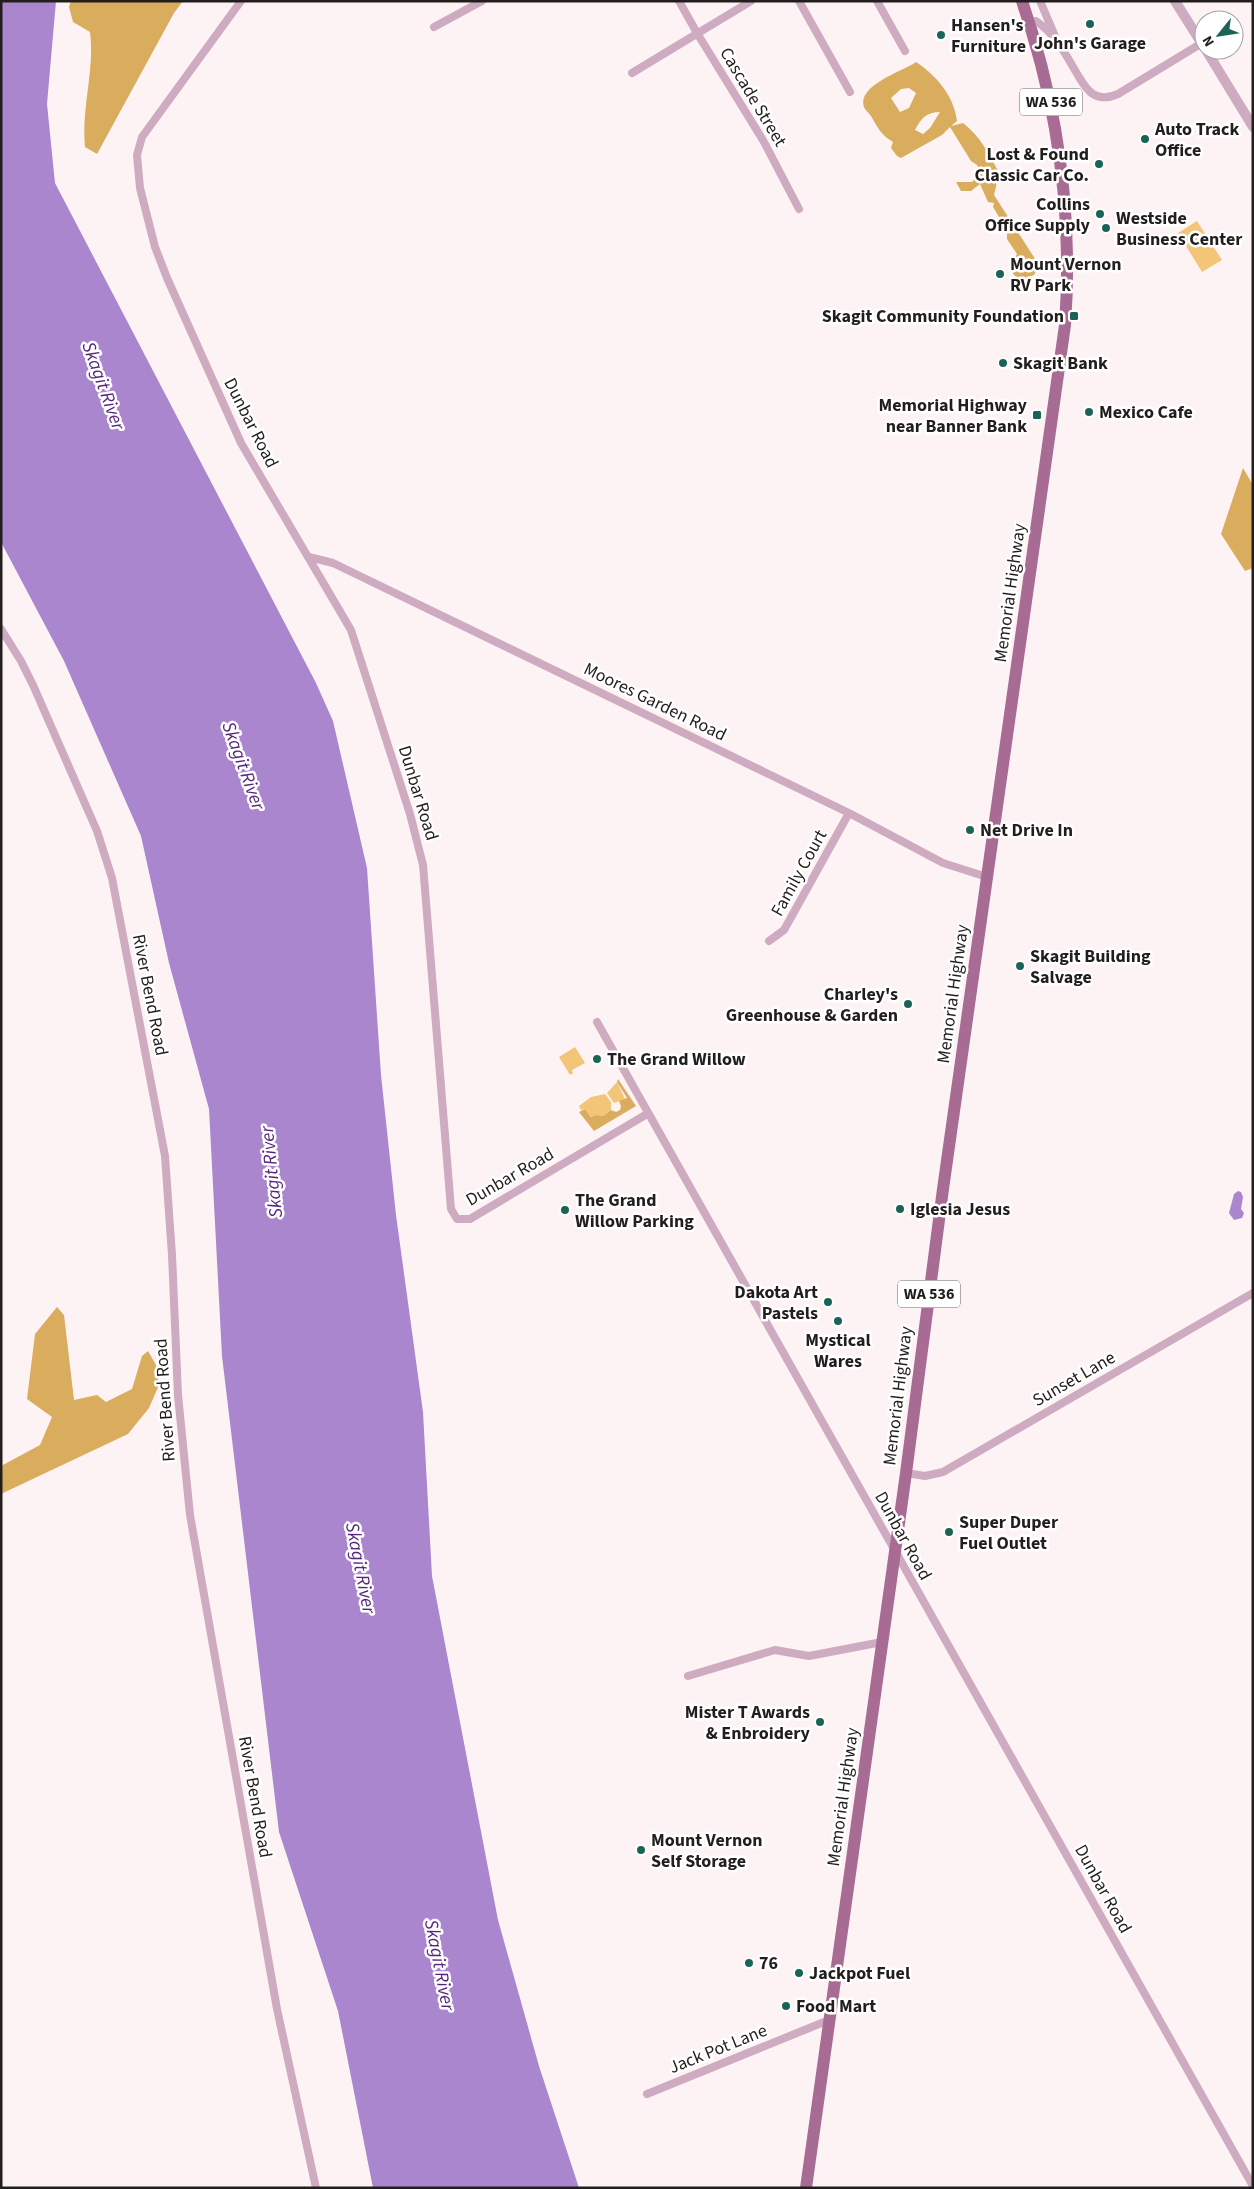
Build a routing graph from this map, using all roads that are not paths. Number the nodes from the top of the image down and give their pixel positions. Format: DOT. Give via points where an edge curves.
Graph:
graph roads {
  1 [pos="241,1"];
  2 [pos="482,1"];
  3 [pos="679,1"];
  4 [pos="751,1"];
  5 [pos="799,1"];
  6 [pos="876,1"];
  7 [pos="1022,1"];
  8 [pos="1040,1"];
  9 [pos="1176,1"];
  10 [pos="1029,22"];
  11 [pos="434,28"];
  12 [pos="1194,31"];
  13 [pos="696,34"];
  14 [pos="1056,40"];
  15 [pos="905,51"];
  16 [pos="1194,52"];
  17 [pos="1212,60"];
  18 [pos="632,73"];
  19 [pos="850,92"];
  20 [pos="1253,127"];
  21 [pos="799,209"];
  22 [pos="309,557"];
  23 [pos="1,628"];
  24 [pos="849,813"];
  25 [pos="987,877"];
  26 [pos="769,942"];
  27 [pos="596,1022"];
  28 [pos="647,1114"];
  29 [pos="1253,1293"];
  30 [pos="906,1473"];
  31 [pos="895,1551"];
  32 [pos="882,1642"];
  33 [pos="688,1676"];
  34 [pos="829,2020"];
  35 [pos="647,2094"];
  36 [pos="1253,2186"];
  37 [pos="316,2188"];
  38 [pos="806,2188"];
  1 -- 22 [label="street, Dunbar Road" via="142,137 137,155 140,188 155,247 167,278 241,443"];
  2 -- 11 [label="street"];
  3 -- 13 [label="street, Cascade Street"];
  4 -- 13 [label="street"];
  5 -- 19 [label="street"];
  6 -- 15 [label="street"];
  7 -- 10 [label="main road, WA 536"];
  8 -- 14 [label="street"];
  9 -- 12 [label="street"];
  10 -- 14 [label="street" via="1036,21"];
  10 -- 25 [label="main road, Memorial Highway / WA 536" via="1052,106 1060,151 1066,198 1068,280 1056,400"];
  13 -- 18 [label="street"];
  13 -- 21 [label="street, Cascade Street" via="764,142"];
  14 -- 16 [label="street" via="1086,88 1099,97 1109,98"];
  17 -- 20 [label="street"];
  22 -- 24 [label="street, Moores Garden Road" via="333,563"];
  22 -- 28 [label="street, Dunbar Road" via="350,630 410,814 423,865 451,1209 457,1219 470,1219"];
  23 -- 37 [label="street, River Bend Road" via="33,685 97,831 112,878 165,1156 178,1395 190,1515 277,2009"];
  24 -- 25 [label="street, Moores Garden Road" via="944,863"];
  24 -- 26 [label="street, Family Court" via="784,930"];
  25 -- 30 [label="main road, Memorial Highway / WA 536"];
  27 -- 28 [label="street"];
  28 -- 31 [label="street, Dunbar Road"];
  29 -- 30 [label="street, Sunset Lane" via="943,1472 925,1476"];
  30 -- 31 [label="main road, Memorial Highway / WA 536"];
  31 -- 32 [label="main road, Memorial Highway / WA 536"];
  31 -- 36 [label="street, Dunbar Road"];
  32 -- 33 [label="street" via="809,1656 774,1650"];
  32 -- 34 [label="main road, Memorial Highway / WA 536"];
  34 -- 35 [label="street, Jack Pot Lane"];
  34 -- 38 [label="main road, Memorial Highway / WA 536"];
}
